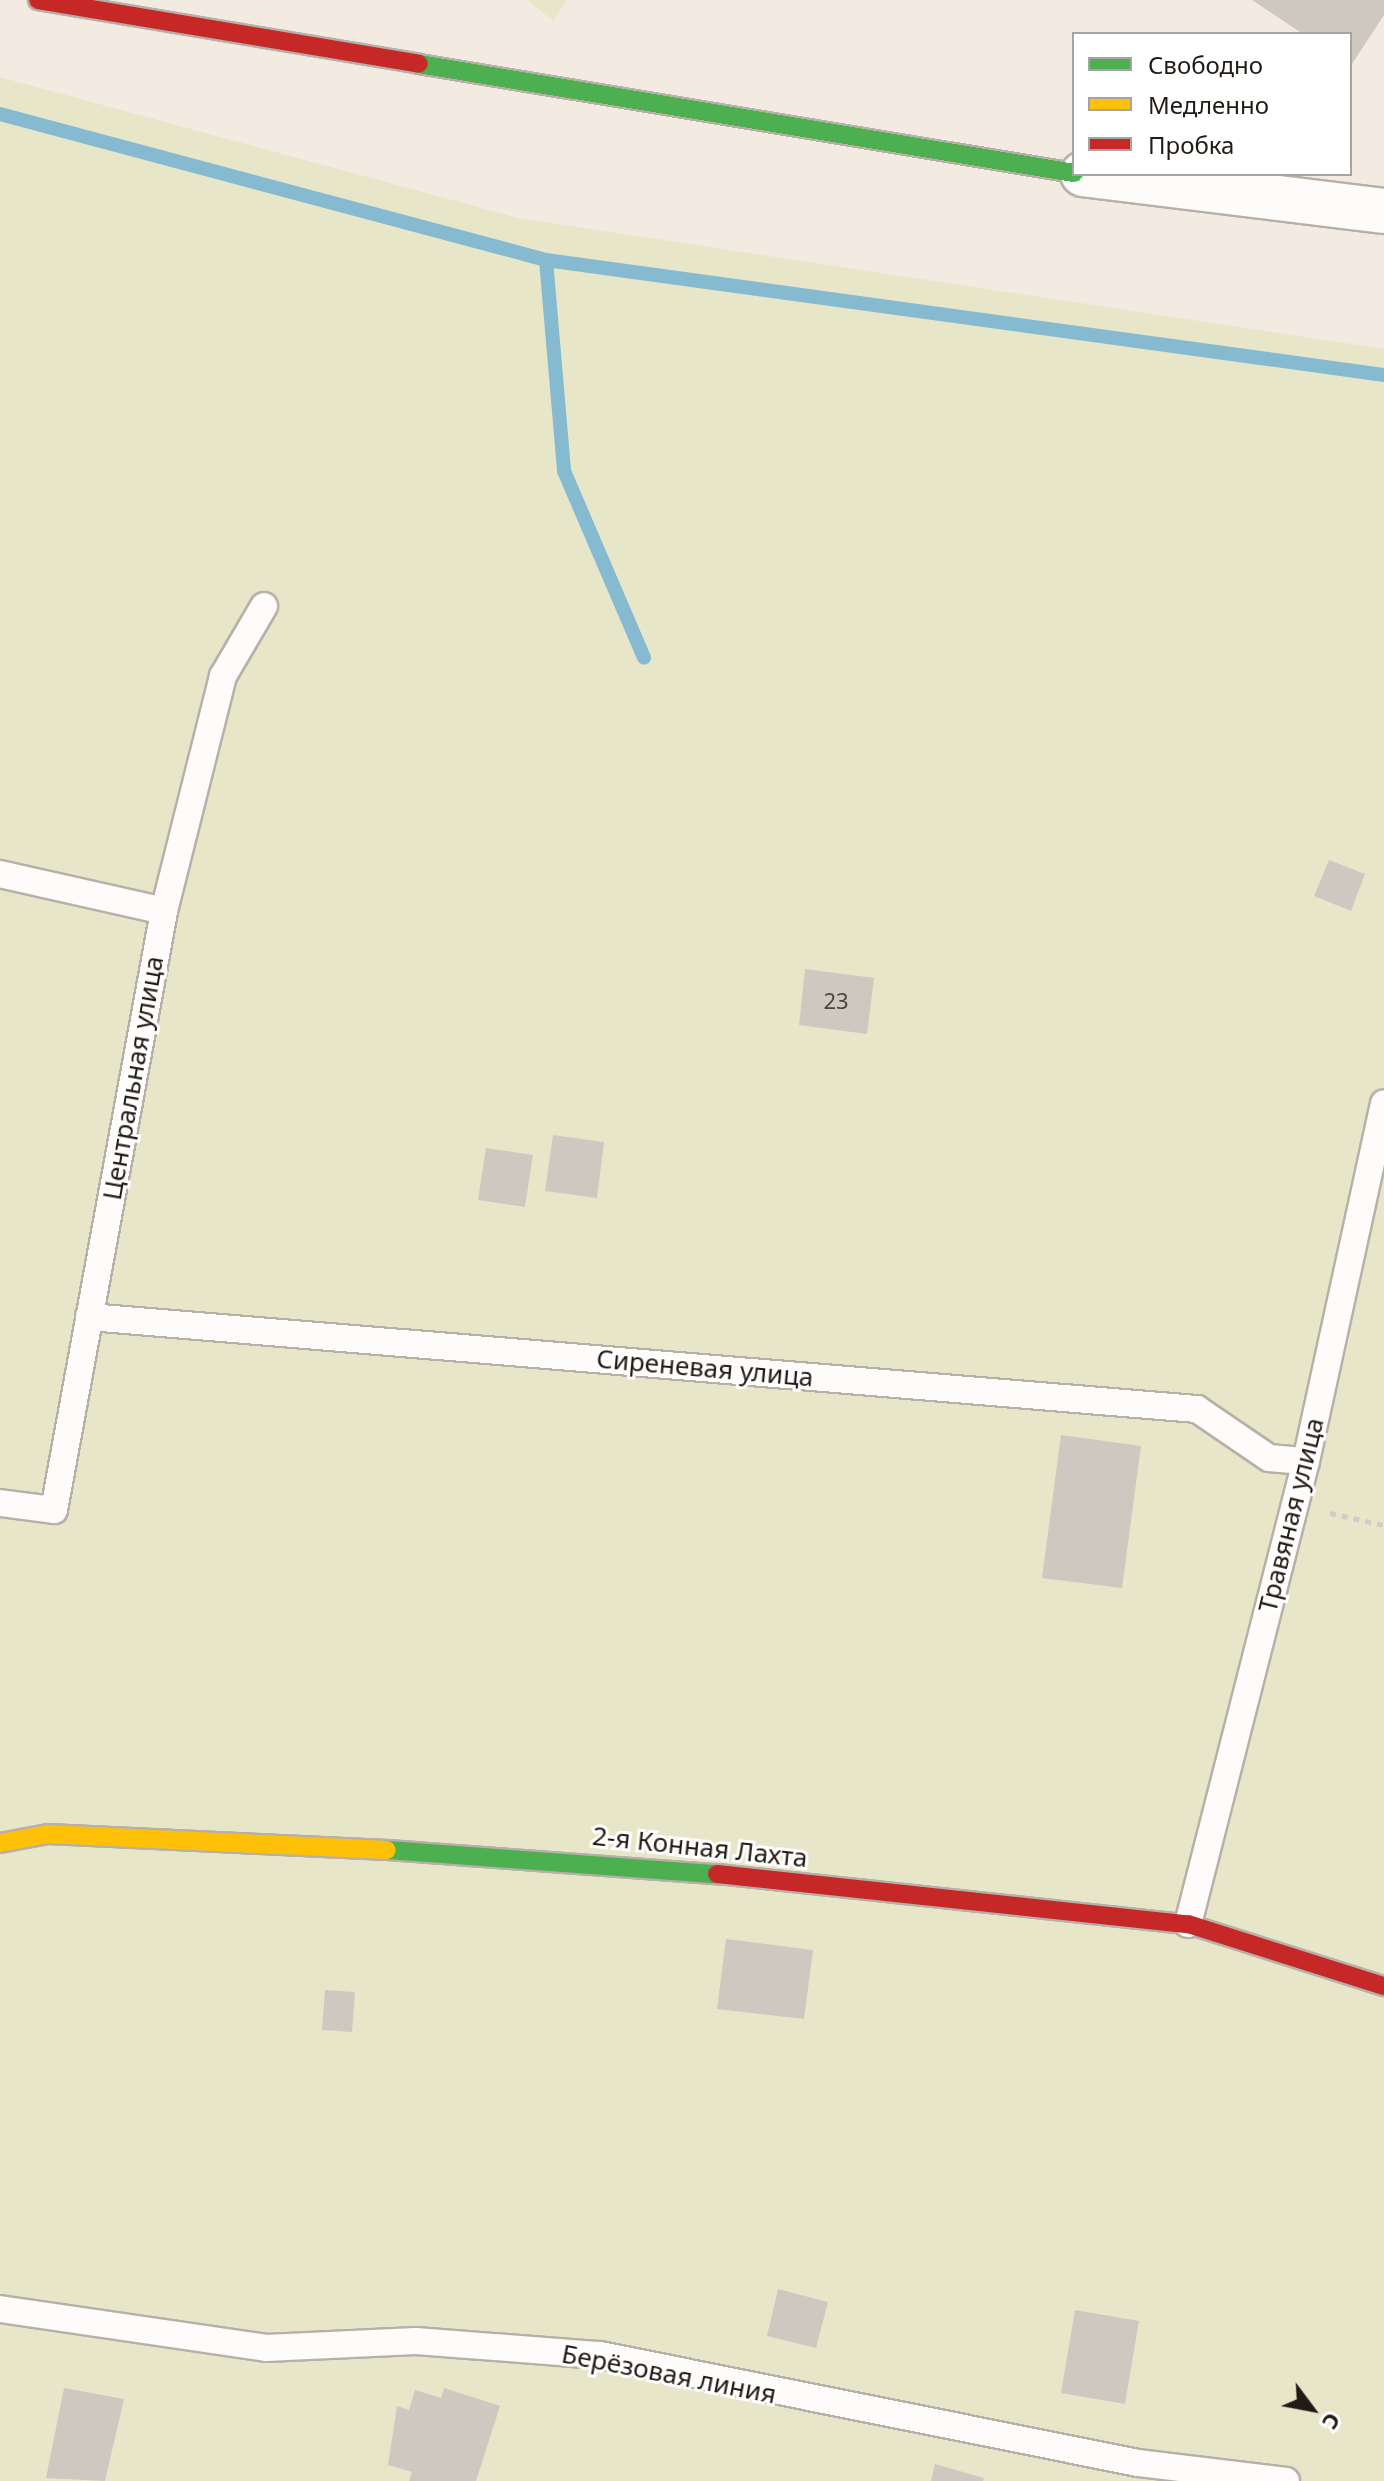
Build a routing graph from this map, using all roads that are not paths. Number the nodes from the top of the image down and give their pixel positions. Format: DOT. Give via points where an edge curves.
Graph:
graph roads {
  1 [pos="38,0"];
  2 [pos="1072,173"];
  3 [pos="1099,176"];
  4 [pos="1384,211"];
  5 [pos="264,606"];
  6 [pos="0,874"];
  7 [pos="164,911"];
  8 [pos="1384,1103"];
  9 [pos="89,1317"];
  10 [pos="1306,1461"];
  11 [pos="0,1503"];
  12 [pos="0,1843"];
  13 [pos="1188,1924"];
  14 [pos="1384,1986"];
  15 [pos="0,2309"];
  16 [pos="1286,2481"];
  1 -- 2 [label="street"];
  3 -- 4 [label="street"];
  5 -- 7 [label="lane, Центральная улица" via="223,676"];
  6 -- 7 [label="lane"];
  7 -- 9 [label="lane, Центральная улица"];
  8 -- 10 [label="lane, Травяная улица"];
  9 -- 10 [label="lane, Сиреневая улица" via="1197,1409 1269,1458"];
  9 -- 11 [label="lane, Центральная улица" via="54,1510"];
  10 -- 13 [label="lane, Травяная улица"];
  12 -- 13 [label="street, 2-я Конная Лахта" via="48,1834 562,1858"];
  13 -- 14 [label="street, 2-я Конная Лахта"];
  15 -- 16 [label="lane, Берёзовая линия" via="266,2348 416,2341 600,2355 1138,2463"];
}
